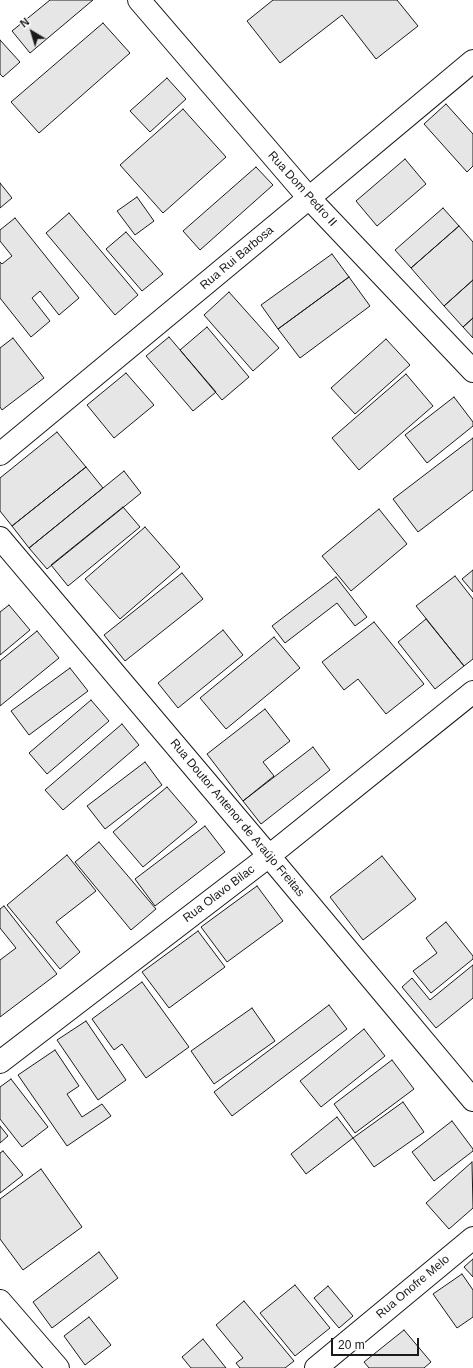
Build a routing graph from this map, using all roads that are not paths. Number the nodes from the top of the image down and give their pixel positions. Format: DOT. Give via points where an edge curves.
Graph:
graph roads {
  1 [pos="139,0"];
  2 [pos="473,61"];
  3 [pos="309,198"];
  4 [pos="473,371"];
  5 [pos="0,454"];
  6 [pos="0,538"];
  7 [pos="473,692"];
  8 [pos="269,856"];
  9 [pos="0,1062"];
  10 [pos="473,1100"];
  11 [pos="473,1238"];
  12 [pos="0,1301"];
  13 [pos="58,1368"];
  14 [pos="316,1368"];
  1 -- 3 [label="street, Rua Dom Pedro II"];
  2 -- 3 [label="street, Rua Rui Barbosa"];
  3 -- 4 [label="street, Rua Dom Pedro II"];
  3 -- 5 [label="street, Rua Rui Barbosa"];
  6 -- 8 [label="street, Rua Doutor Antenor de Araújo Freitas"];
  7 -- 8 [label="street, Rua Olavo Bilac"];
  8 -- 9 [label="street, Rua Olavo Bilac"];
  8 -- 10 [label="street, Rua Doutor Antenor de Araújo Freitas"];
  11 -- 14 [label="street, Rua Onofre Melo"];
  12 -- 13 [label="street"];
}
